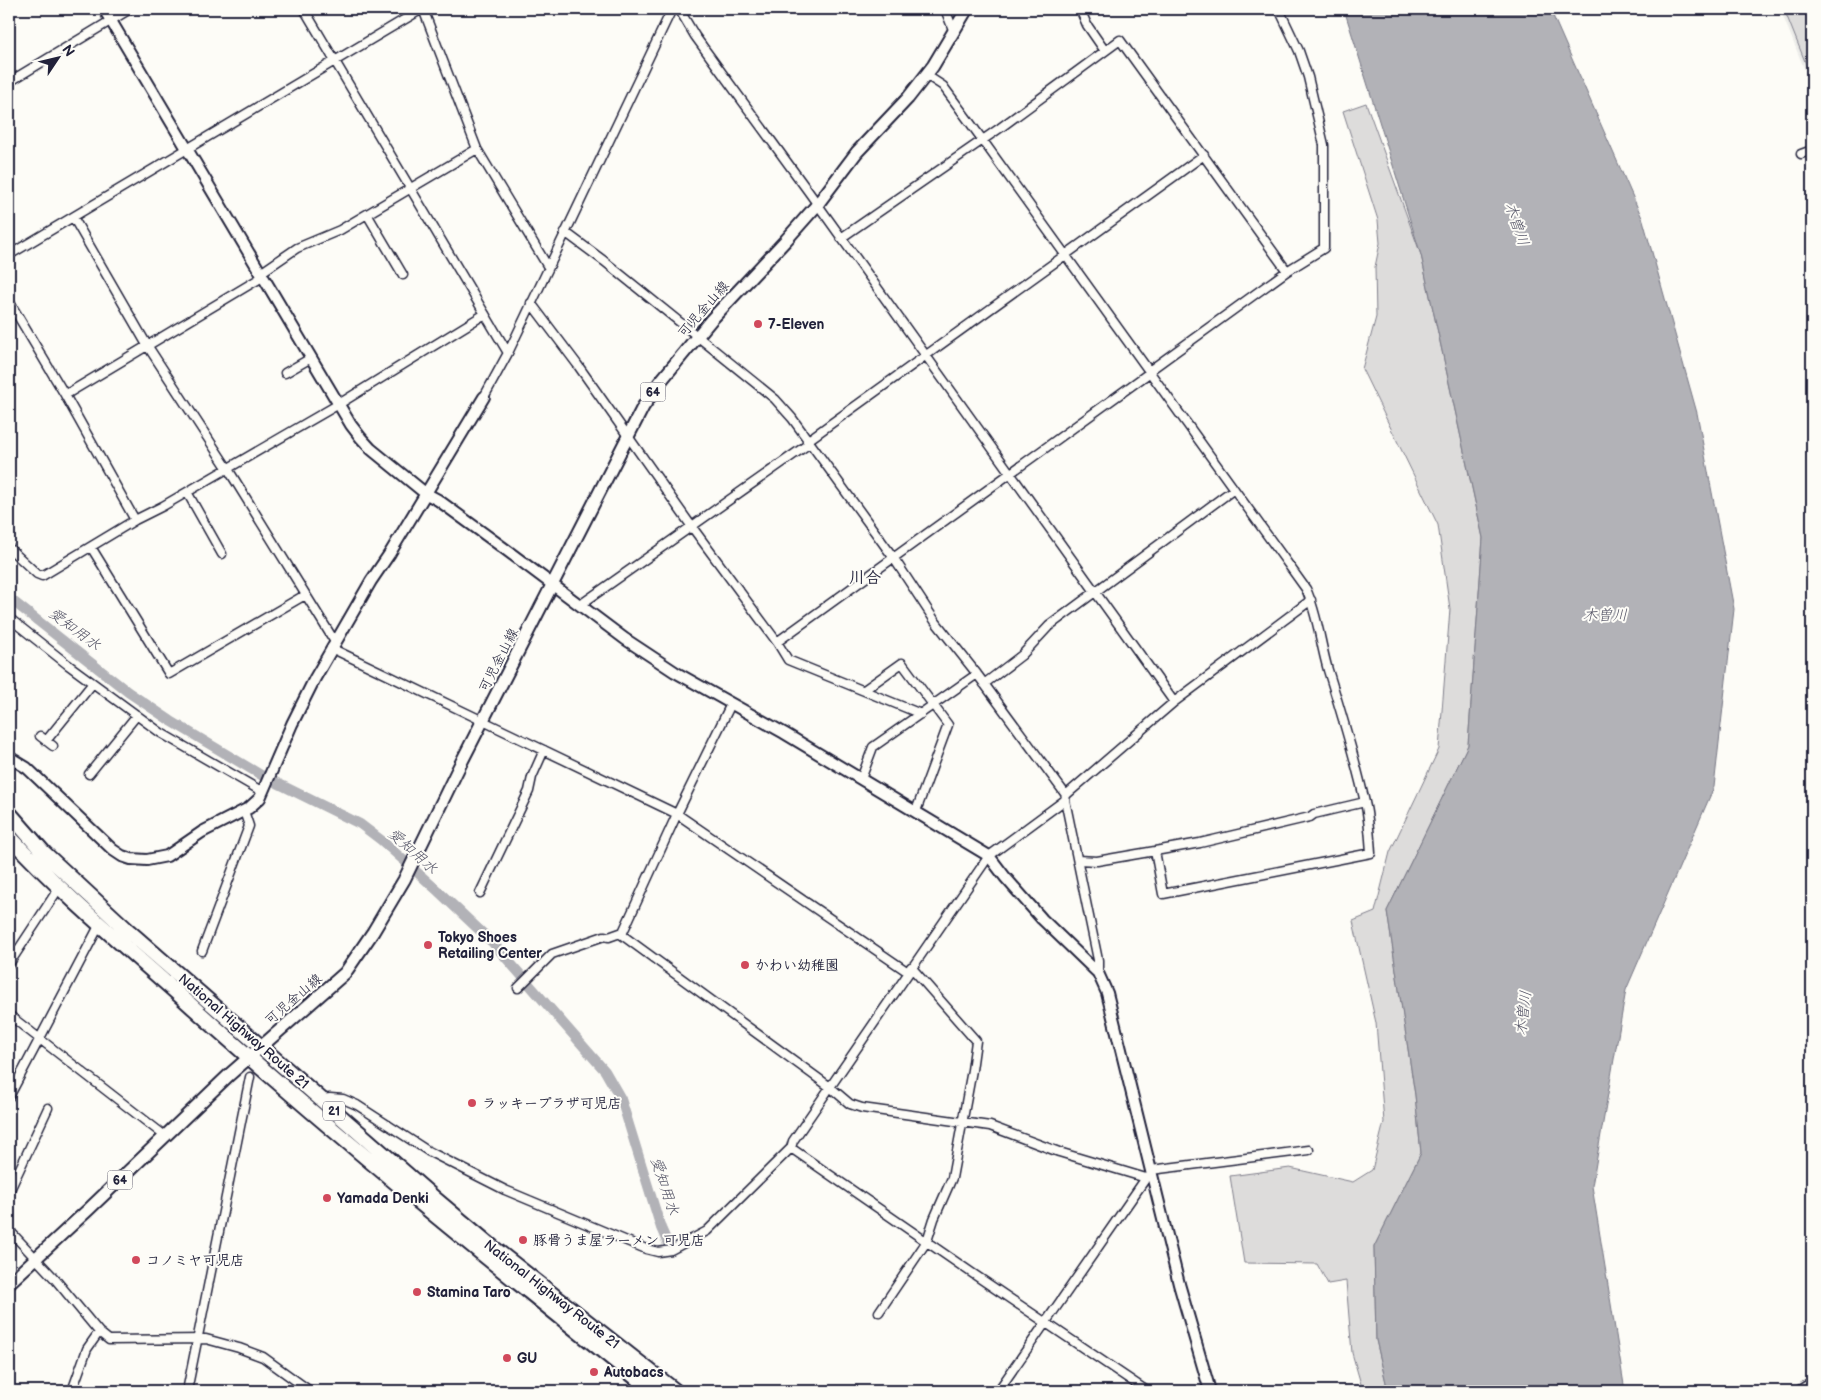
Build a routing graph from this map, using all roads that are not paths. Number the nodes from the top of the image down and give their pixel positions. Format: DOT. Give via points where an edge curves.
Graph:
graph roads {
  1 [pos="104,9"];
  2 [pos="130,9"];
  3 [pos="304,9"];
  4 [pos="423,9"];
  5 [pos="672,9"];
  6 [pos="679,9"];
  7 [pos="945,9"];
  8 [pos="967,9"];
  9 [pos="1080,9"];
  10 [pos="1279,9"];
  11 [pos="111,20"];
  12 [pos="954,32"];
  13 [pos="1105,51"];
  14 [pos="335,60"];
  15 [pos="926,75"];
  16 [pos="9,82"];
  17 [pos="982,139"];
  18 [pos="188,148"];
  19 [pos="476,149"];
  20 [pos="1812,150"];
  21 [pos="1801,154"];
  22 [pos="1204,156"];
  23 [pos="411,188"];
  24 [pos="817,205"];
  25 [pos="367,214"];
  26 [pos="74,217"];
  27 [pos="565,232"];
  28 [pos="841,238"];
  29 [pos="1066,254"];
  30 [pos="9,255"];
  31 [pos="548,267"];
  32 [pos="1287,271"];
  33 [pos="263,274"];
  34 [pos="403,276"];
  35 [pos="9,301"];
  36 [pos="531,303"];
  37 [pos="485,314"];
  38 [pos="698,337"];
  39 [pos="147,346"];
  40 [pos="508,353"];
  41 [pos="926,356"];
  42 [pos="311,358"];
  43 [pos="1149,372"];
  44 [pos="285,373"];
  45 [pos="65,395"];
  46 [pos="484,397"];
  47 [pos="340,404"];
  48 [pos="627,436"];
  49 [pos="808,442"];
  50 [pos="228,469"];
  51 [pos="1011,474"];
  52 [pos="1234,489"];
  53 [pos="187,492"];
  54 [pos="425,493"];
  55 [pos="135,520"];
  56 [pos="692,527"];
  57 [pos="91,547"];
  58 [pos="9,548"];
  59 [pos="222,554"];
  60 [pos="893,557"];
  61 [pos="553,585"];
  62 [pos="1095,592"];
  63 [pos="305,595"];
  64 [pos="1311,600"];
  65 [pos="580,605"];
  66 [pos="9,618"];
  67 [pos="777,642"];
  68 [pos="333,645"];
  69 [pos="977,674"];
  70 [pos="93,683"];
  71 [pos="984,684"];
  72 [pos="864,690"];
  73 [pos="1174,702"];
  74 [pos="731,704"];
  75 [pos="934,705"];
  76 [pos="921,714"];
  77 [pos="137,715"];
  78 [pos="484,720"];
  79 [pos="53,746"];
  80 [pos="544,750"];
  81 [pos="9,756"];
  82 [pos="89,774"];
  83 [pos="861,779"];
  84 [pos="264,790"];
  85 [pos="1066,798"];
  86 [pos="1365,802"];
  87 [pos="244,811"];
  88 [pos="916,811"];
  89 [pos="9,812"];
  90 [pos="677,814"];
  91 [pos="9,836"];
  92 [pos="1155,851"];
  93 [pos="990,856"];
  94 [pos="1078,860"];
  95 [pos="59,888"];
  96 [pos="480,893"];
  97 [pos="100,924"];
  98 [pos="623,932"];
  99 [pos="202,951"];
  100 [pos="9,964"];
  101 [pos="910,970"];
  102 [pos="1098,972"];
  103 [pos="518,988"];
  104 [pos="9,1015"];
  105 [pos="39,1039"];
  106 [pos="262,1046"];
  107 [pos="248,1058"];
  108 [pos="250,1077"];
  109 [pos="830,1088"];
  110 [pos="9,1097"];
  111 [pos="322,1099"];
  112 [pos="48,1108"];
  113 [pos="963,1122"];
  114 [pos="165,1136"];
  115 [pos="791,1148"];
  116 [pos="1309,1150"];
  117 [pos="1149,1175"];
  118 [pos="9,1192"];
  119 [pos="9,1230"];
  120 [pos="927,1241"];
  121 [pos="35,1257"];
  122 [pos="9,1283"];
  123 [pos="879,1312"];
  124 [pos="1046,1322"];
  125 [pos="99,1332"];
  126 [pos="198,1339"];
  127 [pos="1812,1382"];
  128 [pos="72,1391"];
  129 [pos="187,1391"];
  130 [pos="310,1391"];
  131 [pos="653,1391"];
  132 [pos="675,1391"];
  133 [pos="998,1391"];
  134 [pos="1147,1391"];
  135 [pos="1210,1391"];
  136 [pos="1798,1391"];
  1 -- 11 [label="street"];
  2 -- 11 [label="street"];
  3 -- 14 [label="street"];
  4 -- 14 [label="street"];
  4 -- 19 [label="street"];
  5 -- 27 [label="street"];
  6 -- 24 [label="street"];
  7 -- 12 [label="street"];
  8 -- 12 [label="main road, 可児金山線 / 64"];
  9 -- 13 [label="street"];
  10 -- 32 [label="street" via="1305,68 1324,145 1324,248"];
  11 -- 16 [label="street"];
  11 -- 18 [label="street"];
  12 -- 15 [label="main road, 可児金山線 / 64"];
  13 -- 17 [label="street"];
  13 -- 22 [label="street" via="1120,40"];
  14 -- 18 [label="street"];
  14 -- 23 [label="street"];
  15 -- 17 [label="street" via="943,86"];
  15 -- 24 [label="main road, 可児金山線 / 64" via="857,152"];
  17 -- 28 [label="street"];
  17 -- 29 [label="street"];
  18 -- 26 [label="street"];
  18 -- 33 [label="street"];
  19 -- 23 [label="street"];
  19 -- 31 [label="street"];
  20 -- 21 [label="street"];
  22 -- 29 [label="street"];
  22 -- 32 [label="street"];
  23 -- 25 [label="street"];
  23 -- 37 [label="street"];
  24 -- 28 [label="street"];
  24 -- 38 [label="main road, 可児金山線 / 64"];
  25 -- 33 [label="street" via="340,230 297,248"];
  25 -- 34 [label="street"];
  26 -- 30 [label="street"];
  26 -- 39 [label="street"];
  27 -- 31 [label="street"];
  27 -- 38 [label="street"];
  28 -- 41 [label="street"];
  29 -- 41 [label="street"];
  29 -- 43 [label="street"];
  31 -- 36 [label="street"];
  32 -- 43 [label="street"];
  33 -- 39 [label="street"];
  33 -- 42 [label="street"];
  35 -- 45 [label="street"];
  36 -- 40 [label="street"];
  36 -- 48 [label="street"];
  37 -- 40 [label="street"];
  37 -- 47 [label="street"];
  38 -- 48 [label="main road, 可児金山線 / 64" via="660,382"];
  38 -- 49 [label="street" via="775,399"];
  39 -- 45 [label="street"];
  39 -- 50 [label="street"];
  40 -- 46 [label="street"];
  41 -- 49 [label="street"];
  41 -- 51 [label="street"];
  42 -- 44 [label="street"];
  42 -- 47 [label="street"];
  43 -- 51 [label="street"];
  43 -- 52 [label="street"];
  45 -- 55 [label="street"];
  46 -- 54 [label="street"];
  47 -- 50 [label="street"];
  47 -- 54 [label="street" via="361,438"];
  48 -- 56 [label="street"];
  48 -- 61 [label="main road, 可児金山線 / 64"];
  49 -- 56 [label="street"];
  49 -- 60 [label="street"];
  50 -- 53 [label="street"];
  50 -- 63 [label="street"];
  51 -- 60 [label="street"];
  51 -- 62 [label="street"];
  52 -- 62 [label="street"];
  52 -- 64 [label="street"];
  53 -- 55 [label="street"];
  53 -- 59 [label="street"];
  54 -- 61 [label="street"];
  54 -- 68 [label="street"];
  55 -- 57 [label="street"];
  56 -- 65 [label="street"];
  56 -- 67 [label="street"];
  57 -- 58 [label="street" via="42,576"];
  57 -- 63 [label="street" via="169,674"];
  60 -- 67 [label="street"];
  60 -- 69 [label="street" via="935,621"];
  61 -- 65 [label="street"];
  61 -- 78 [label="main road, 可児金山線 / 64"];
  62 -- 71 [label="street" via="1049,626 1022,655"];
  62 -- 73 [label="street"];
  63 -- 68 [label="street"];
  64 -- 73 [label="street"];
  64 -- 86 [label="street"];
  65 -- 74 [label="street" via="658,661"];
  66 -- 70 [label="street"];
  67 -- 72 [label="street" via="788,660"];
  68 -- 78 [label="street"];
  68 -- 84 [label="street" via="292,724"];
  69 -- 71 [label="street"];
  69 -- 75 [label="street"];
  70 -- 77 [label="street"];
  70 -- 79 [label="street" via="43,738"];
  71 -- 85 [label="street"];
  72 -- 75 [label="street" via="902,663"];
  72 -- 76 [label="street"];
  73 -- 85 [label="street"];
  74 -- 83 [label="street"];
  74 -- 90 [label="street"];
  75 -- 76 [label="street"];
  75 -- 88 [label="street" via="948,725"];
  76 -- 83 [label="street" via="873,748"];
  77 -- 82 [label="street"];
  77 -- 84 [label="street" via="161,733"];
  78 -- 80 [label="street"];
  78 -- 106 [label="main road, 可児金山線 / 64" via="404,880 373,932 345,973"];
  80 -- 90 [label="street"];
  80 -- 96 [label="street" via="532,777 530,791"];
  81 -- 87 [label="street" via="27,768 113,850 131,859 167,856 202,832"];
  83 -- 88 [label="street"];
  84 -- 87 [label="street" via="254,805"];
  85 -- 93 [label="street"];
  85 -- 94 [label="street"];
  86 -- 92 [label="street" via="1314,814 1310,818"];
  86 -- 92 [label="street" via="1372,853 1163,894"];
  87 -- 99 [label="street" via="249,826"];
  88 -- 93 [label="street"];
  89 -- 106 [label="highway, National Highway Route 21 / 21" via="44,853 126,929"];
  90 -- 98 [label="street"];
  90 -- 101 [label="street"];
  91 -- 95 [label="highway, National Highway Route 21 / 21"];
  92 -- 94 [label="street" via="1097,861"];
  93 -- 101 [label="street"];
  93 -- 102 [label="street" via="1042,918"];
  94 -- 102 [label="street"];
  95 -- 97 [label="highway, National Highway Route 21 / 21"];
  95 -- 100 [label="street"];
  97 -- 105 [label="street"];
  97 -- 107 [label="highway, National Highway Route 21 / 21"];
  98 -- 103 [label="street" via="552,954"];
  98 -- 109 [label="street" via="622,935"];
  101 -- 109 [label="street"];
  101 -- 113 [label="street" via="976,1040"];
  102 -- 117 [label="street" via="1107,993"];
  104 -- 105 [label="street"];
  105 -- 110 [label="street"];
  105 -- 114 [label="street"];
  106 -- 107 [label="main road, 可児金山線 / 64"];
  106 -- 111 [label="highway, National Highway Route 21 / 21"];
  107 -- 114 [label="main road, 可児金山線 / 64"];
  107 -- 131 [label="highway, National Highway Route 21 / 21" via="485,1257"];
  108 -- 126 [label="street"];
  109 -- 113 [label="street" via="850,1104 862,1108"];
  109 -- 115 [label="street"];
  111 -- 115 [label="street" via="343,1100 357,1105 428,1151 505,1190 658,1252 671,1250 707,1231"];
  111 -- 132 [label="highway, National Highway Route 21 / 21" via="492,1247"];
  112 -- 118 [label="street"];
  113 -- 117 [label="street" via="990,1126 1059,1152"];
  113 -- 120 [label="street" via="952,1178"];
  114 -- 121 [label="main road, 可児金山線 / 64"];
  115 -- 120 [label="street"];
  116 -- 117 [label="street"];
  117 -- 124 [label="street"];
  117 -- 135 [label="street"];
  119 -- 121 [label="street"];
  120 -- 123 [label="street"];
  120 -- 124 [label="street"];
  121 -- 122 [label="main road, 可児金山線 / 64"];
  121 -- 125 [label="street"];
  124 -- 133 [label="street"];
  124 -- 134 [label="street"];
  125 -- 126 [label="street" via="109,1340 120,1341"];
  125 -- 128 [label="street" via="87,1349"];
  126 -- 129 [label="street"];
  126 -- 130 [label="street" via="263,1357"];
  127 -- 136 [label="street"];
}
